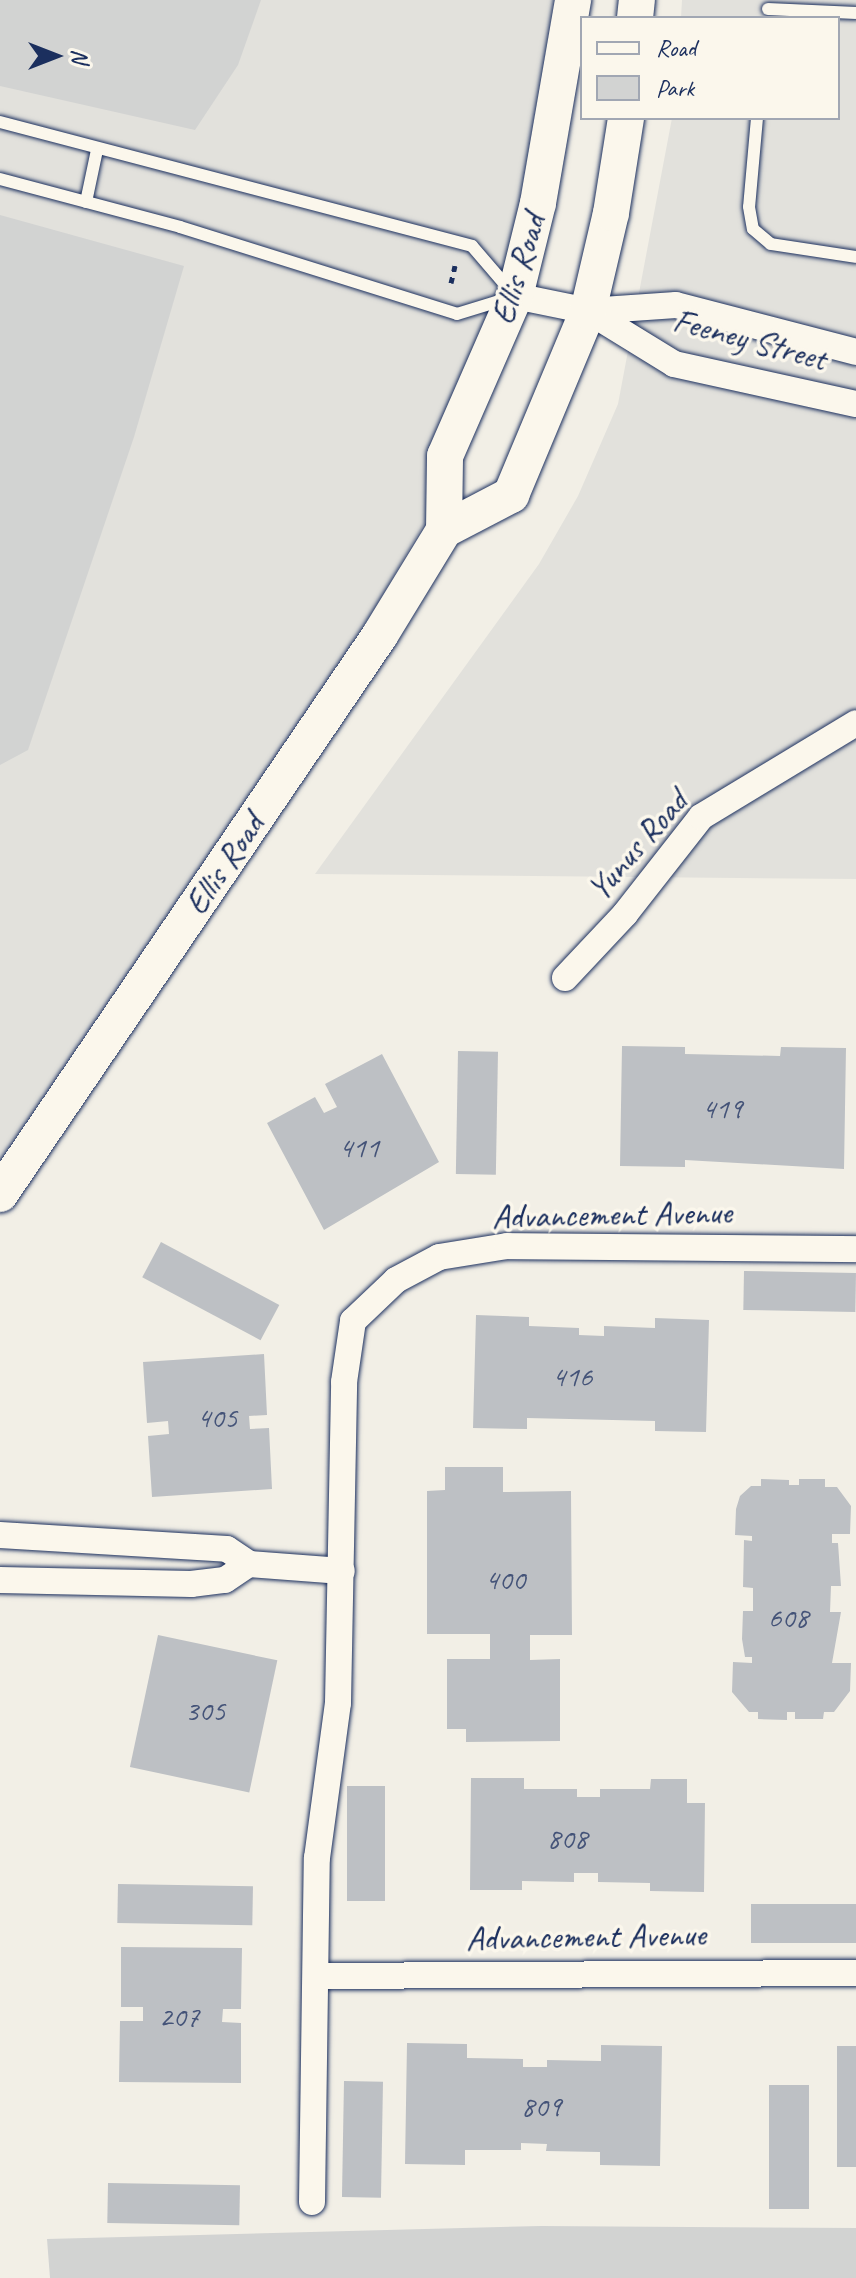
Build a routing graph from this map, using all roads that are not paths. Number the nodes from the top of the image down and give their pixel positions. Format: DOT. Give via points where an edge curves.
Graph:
graph roads {
  1 [pos="573,0"];
  2 [pos="768,9"];
  3 [pos="856,13"];
  4 [pos="626,120"];
  5 [pos="757,120"];
  6 [pos="0,122"];
  7 [pos="97,150"];
  8 [pos="0,179"];
  9 [pos="86,202"];
  10 [pos="856,257"];
  11 [pos="515,296"];
  12 [pos="588,311"];
  13 [pos="856,352"];
  14 [pos="856,404"];
  15 [pos="444,530"];
  16 [pos="856,723"];
  17 [pos="565,978"];
  18 [pos="0,1194"];
  19 [pos="856,1249"];
  20 [pos="0,1535"];
  21 [pos="167,1545"];
  22 [pos="249,1564"];
  23 [pos="342,1571"];
  24 [pos="0,1580"];
  25 [pos="165,1584"];
  26 [pos="856,1973"];
  27 [pos="316,1976"];
  28 [pos="312,2202"];
  1 -- 11 [label="main road, Ellis Road" via="538,203"];
  2 -- 3 [label="lane"];
  4 -- 12 [label="main road"];
  5 -- 10 [label="lane" via="749,207 753,229 771,244"];
  6 -- 7 [label="lane"];
  7 -- 9 [label="lane"];
  7 -- 11 [label="lane" via="472,246"];
  8 -- 9 [label="lane"];
  9 -- 11 [label="lane" via="457,314"];
  11 -- 12 [label="street, Feeney Street"];
  11 -- 15 [label="main road, Ellis Road" via="445,456"];
  12 -- 13 [label="street, Feeney Street" via="676,305"];
  12 -- 14 [label="street, Feeney Street" via="674,364"];
  12 -- 15 [label="main road" via="511,495"];
  15 -- 18 [label="main road, Ellis Road" via="380,635"];
  16 -- 17 [label="street, Yunus Road" via="701,817 625,914"];
  19 -- 23 [label="street, Advancement Avenue" via="507,1246 439,1257 396,1280 353,1321 344,1382"];
  20 -- 21 [label="street"];
  21 -- 22 [label="street" via="227,1549"];
  21 -- 25 [label="street"];
  22 -- 23 [label="street"];
  22 -- 25 [label="street" via="225,1580"];
  23 -- 27 [label="street, Advancement Avenue" via="338,1703 317,1858"];
  24 -- 25 [label="street"];
  26 -- 27 [label="street, Advancement Avenue"];
  27 -- 28 [label="street, Advancement Avenue"];
}
